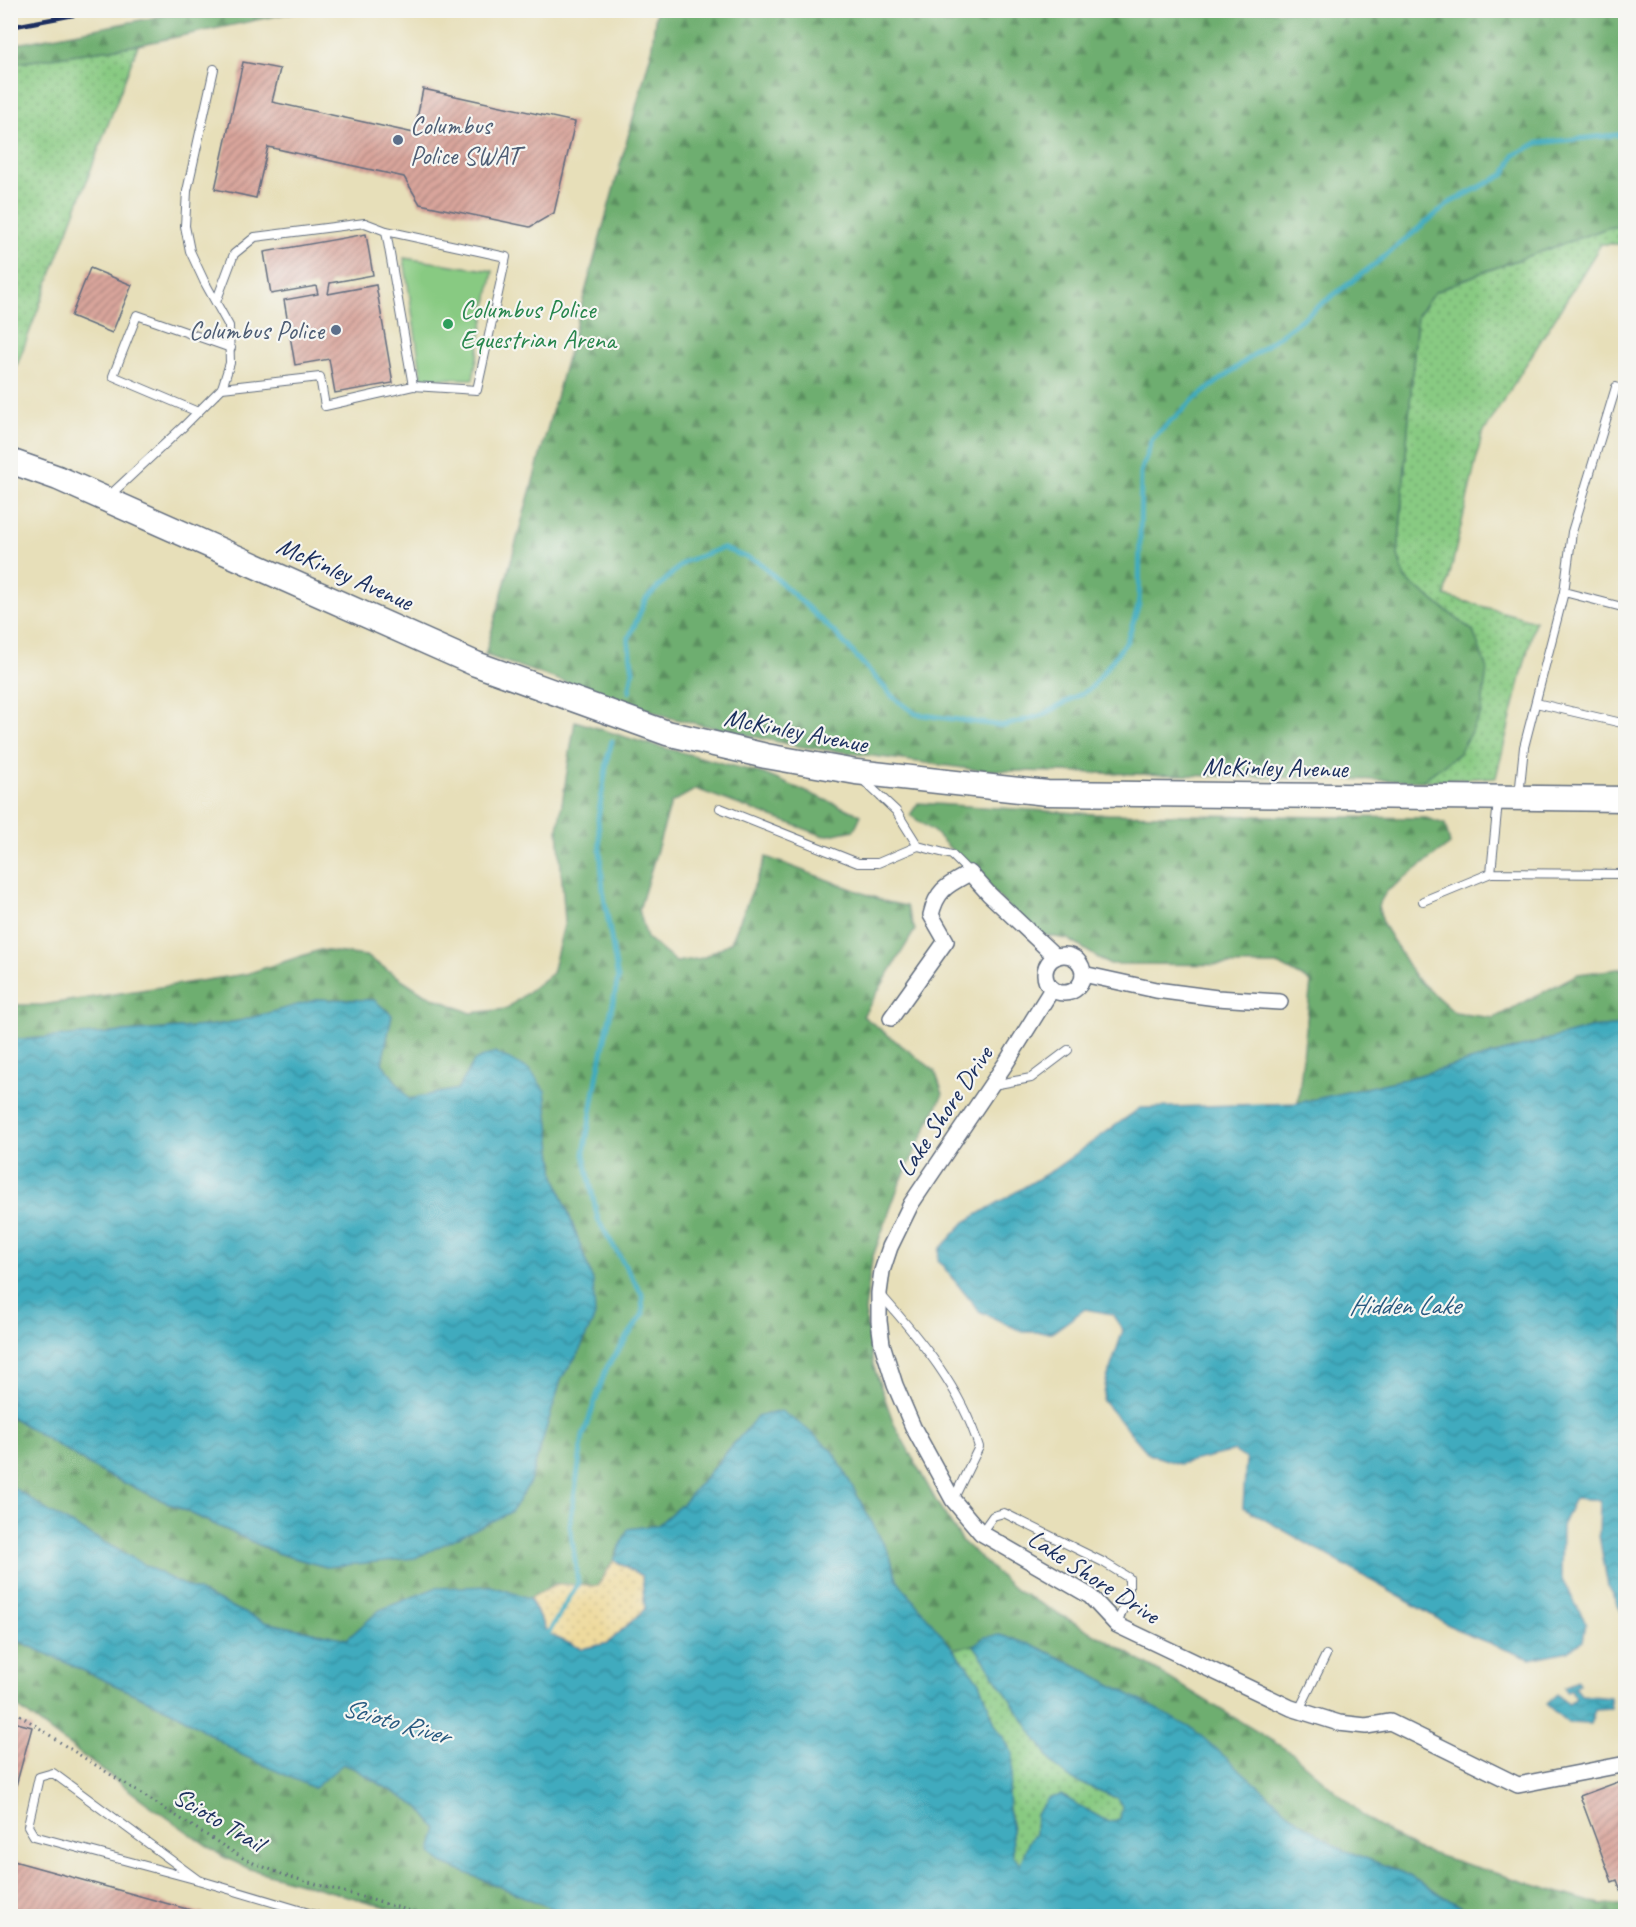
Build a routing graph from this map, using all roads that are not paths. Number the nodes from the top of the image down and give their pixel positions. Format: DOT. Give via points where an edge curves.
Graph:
graph roads {
  1 [pos="214,69"];
  2 [pos="386,231"];
  3 [pos="216,302"];
  4 [pos="231,348"];
  5 [pos="413,386"];
  6 [pos="1616,387"];
  7 [pos="222,388"];
  8 [pos="198,412"];
  9 [pos="10,461"];
  10 [pos="106,499"];
  11 [pos="1564,592"];
  12 [pos="1626,608"];
  13 [pos="1536,703"];
  14 [pos="1626,724"];
  15 [pos="856,772"];
  16 [pos="1508,797"];
  17 [pos="1626,799"];
  18 [pos="720,808"];
  19 [pos="918,846"];
  20 [pos="970,873"];
  21 [pos="1491,873"];
  22 [pos="1626,874"];
  23 [pos="1423,901"];
  24 [pos="1056,957"];
  25 [pos="1083,974"];
  26 [pos="1052,988"];
  27 [pos="1280,1002"];
  28 [pos="891,1018"];
  29 [pos="1068,1050"];
  30 [pos="991,1085"];
  31 [pos="879,1293"];
  32 [pos="953,1500"];
  33 [pos="981,1533"];
  34 [pos="1117,1626"];
  35 [pos="1326,1655"];
  36 [pos="1299,1710"];
  37 [pos="1626,1764"];
  38 [pos="198,1880"];
  39 [pos="319,1917"];
  1 -- 3 [label="lane" via="187,191 185,226 190,251"];
  2 -- 3 [label="lane" via="365,223 255,237 234,254"];
  2 -- 5 [label="lane"];
  2 -- 5 [label="lane" via="506,257 477,390"];
  3 -- 4 [label="lane" via="229,326"];
  4 -- 7 [label="lane"];
  4 -- 8 [label="lane" via="137,315 113,376"];
  5 -- 7 [label="lane" via="325,406 320,378"];
  6 -- 11 [label="lane" via="1572,532"];
  7 -- 8 [label="lane"];
  8 -- 10 [label="lane"];
  9 -- 10 [label="main road, McKinley Avenue"];
  10 -- 15 [label="main road, McKinley Avenue" via="476,664 667,732"];
  11 -- 12 [label="lane"];
  11 -- 13 [label="lane"];
  13 -- 14 [label="lane"];
  13 -- 16 [label="lane"];
  15 -- 16 [label="main road, McKinley Avenue" via="1047,793"];
  15 -- 19 [label="lane" via="896,811"];
  16 -- 17 [label="main road, McKinley Avenue"];
  16 -- 21 [label="lane"];
  18 -- 19 [label="lane" via="858,863 878,863"];
  19 -- 20 [label="lane" via="952,855"];
  20 -- 24 [label="street"];
  20 -- 28 [label="street" via="943,888 934,902 931,915 946,941"];
  21 -- 22 [label="lane"];
  21 -- 23 [label="lane"];
  24 -- 25 [label="street" via="1074,958"];
  24 -- 26 [label="street" via="1045,972"];
  25 -- 26 [label="street" via="1072,991 1058,992"];
  25 -- 27 [label="street" via="1156,990"];
  26 -- 30 [label="street, Lake Shore Drive"];
  29 -- 30 [label="lane" via="1031,1078"];
  30 -- 31 [label="street, Lake Shore Drive" via="911,1204 890,1247"];
  31 -- 32 [label="street, Lake Shore Drive" via="882,1344 895,1385"];
  31 -- 32 [label="lane" via="945,1375 974,1430 979,1447"];
  32 -- 33 [label="street, Lake Shore Drive"];
  33 -- 34 [label="street, Lake Shore Drive" via="1090,1596"];
  33 -- 34 [label="lane" via="993,1516 1004,1513 1129,1578 1129,1592"];
  34 -- 36 [label="street, Lake Shore Drive"];
  35 -- 36 [label="lane"];
  36 -- 37 [label="street, Lake Shore Drive" via="1339,1723 1366,1726 1390,1722 1518,1785"];
  38 -- 38 [label="lane" via="34,1836 28,1826 39,1777 53,1773"];
  38 -- 39 [label="lane"];
}
